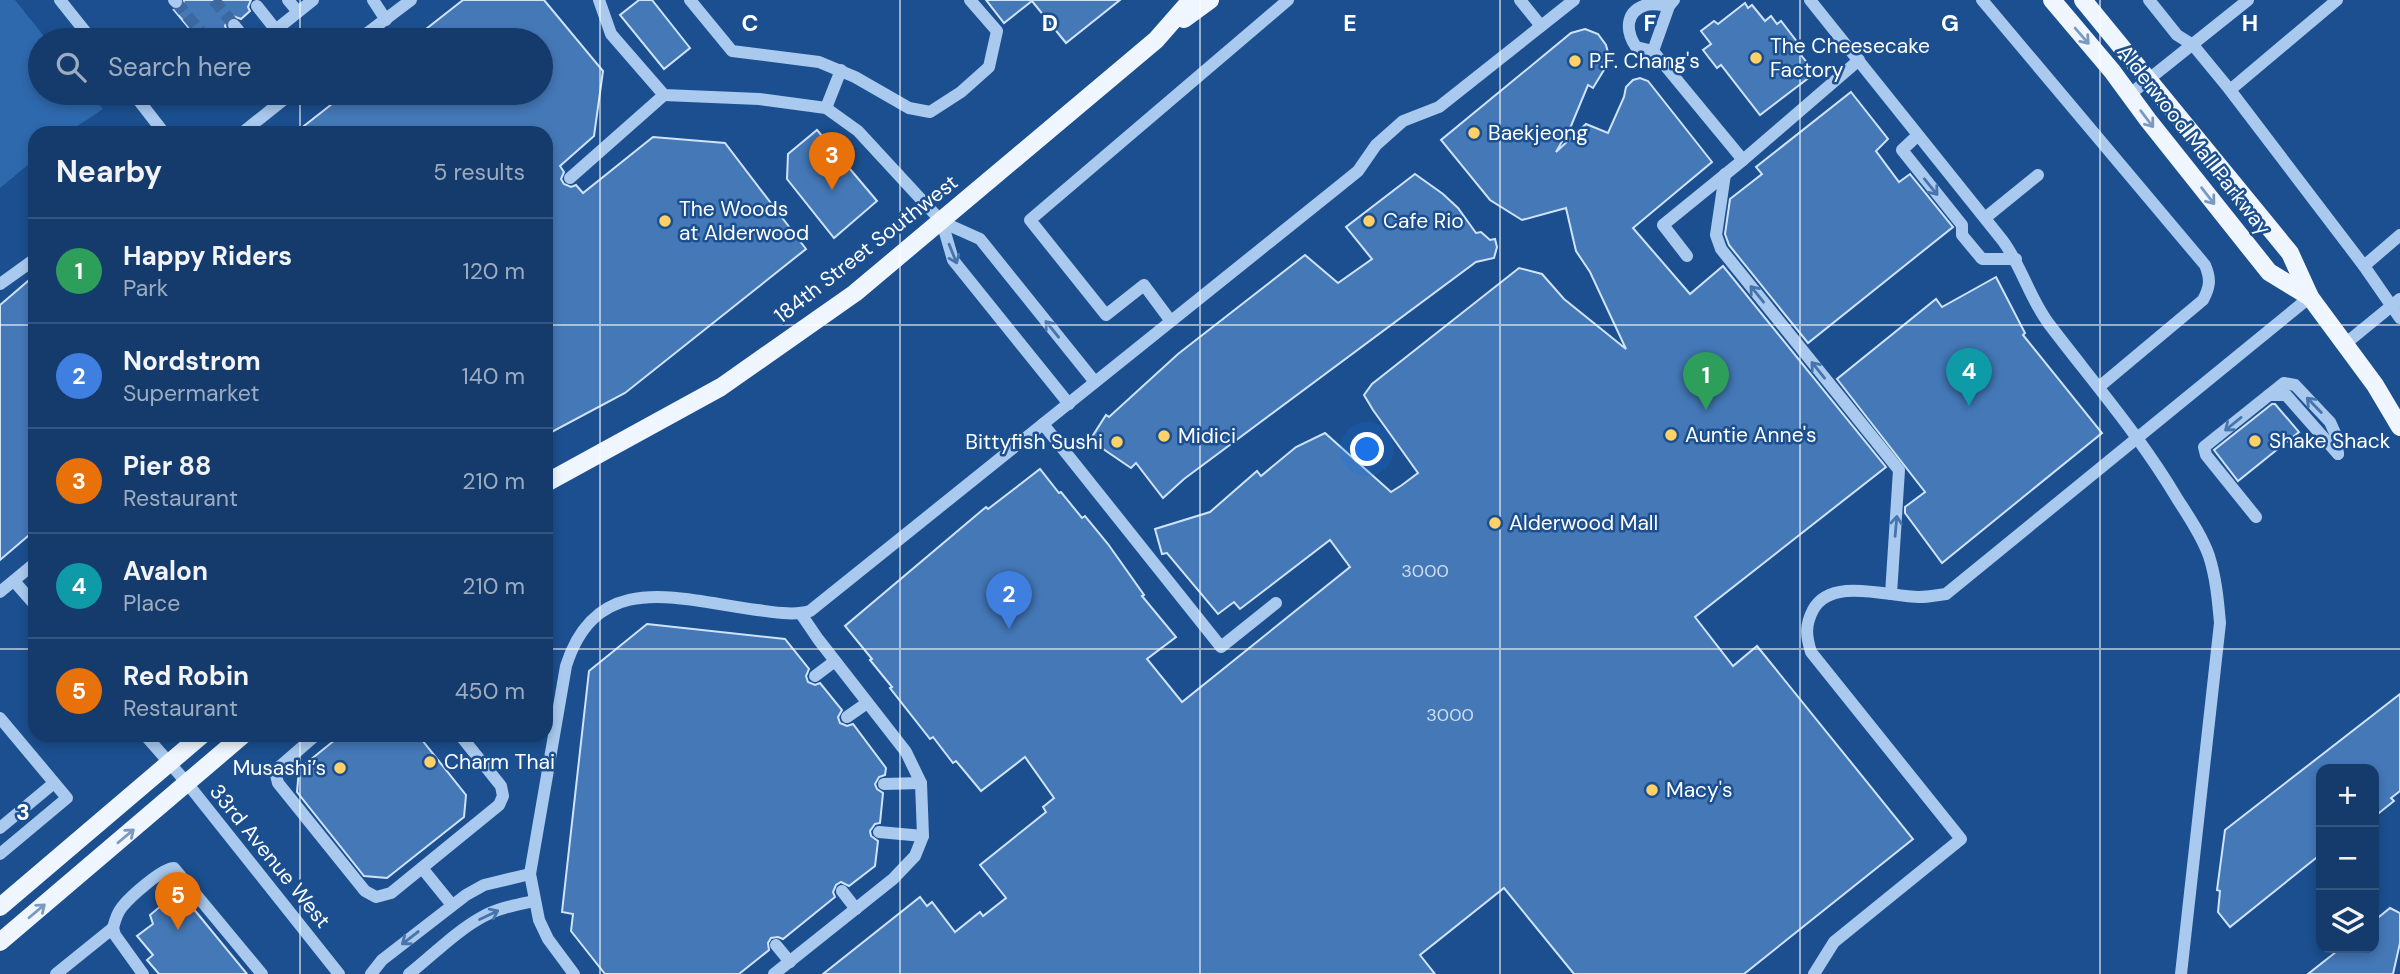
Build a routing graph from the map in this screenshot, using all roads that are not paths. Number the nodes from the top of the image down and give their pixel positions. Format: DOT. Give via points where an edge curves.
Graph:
graph roads {
  1 [pos="60,0"];
  2 [pos="288,0"];
  3 [pos="313,0"];
  4 [pos="373,0"];
  5 [pos="411,0"];
  6 [pos="599,0"];
  7 [pos="690,0"];
  8 [pos="970,0"];
  9 [pos="1191,0"];
  10 [pos="1210,0"];
  11 [pos="1288,0"];
  12 [pos="1520,0"];
  13 [pos="1574,0"];
  14 [pos="1810,0"];
  15 [pos="1982,0"];
  16 [pos="2052,0"];
  17 [pos="2083,0"];
  18 [pos="2149,0"];
  19 [pos="2248,0"];
  20 [pos="2337,0"];
  21 [pos="1671,3"];
  22 [pos="257,6"];
  23 [pos="298,12"];
  24 [pos="386,20"];
  25 [pos="234,25"];
  26 [pos="1541,26"];
  27 [pos="82,28"];
  28 [pos="236,28"];
  29 [pos="274,28"];
  30 [pos="278,28"];
  31 [pos="380,28"];
  32 [pos="1156,40"];
  33 [pos="2193,45"];
  34 [pos="1653,51"];
  35 [pos="1859,60"];
  36 [pos="841,71"];
  37 [pos="2148,80"];
  38 [pos="2230,90"];
  39 [pos="664,95"];
  40 [pos="2129,95"];
  41 [pos="142,105"];
  42 [pos="277,105"];
  43 [pos="827,108"];
  44 [pos="159,126"];
  45 [pos="251,126"];
  46 [pos="1917,136"];
  47 [pos="1743,160"];
  48 [pos="1725,174"];
  49 [pos="2038,175"];
  50 [pos="570,178"];
  51 [pos="1982,215"];
  52 [pos="942,222"];
  53 [pos="1962,225"];
  54 [pos="2400,235"];
  55 [pos="1687,256"];
  56 [pos="2016,259"];
  57 [pos="28,264"];
  58 [pos="2364,266"];
  59 [pos="0,284"];
  60 [pos="2310,297"];
  61 [pos="2397,304"];
  62 [pos="2400,318"];
  63 [pos="1170,320"];
  64 [pos="2345,344"];
  65 [pos="1095,382"];
  66 [pos="2099,387"];
  67 [pos="1069,404"];
  68 [pos="1043,424"];
  69 [pos="2400,427"];
  70 [pos="2136,437"];
  71 [pos="2338,454"];
  72 [pos="553,479"];
  73 [pos="2256,517"];
  74 [pos="28,569"];
  75 [pos="14,580"];
  76 [pos="0,592"];
  77 [pos="1891,594"];
  78 [pos="28,597"];
  79 [pos="1276,603"];
  80 [pos="801,614"];
  81 [pos="835,661"];
  82 [pos="815,676"];
  83 [pos="867,703"];
  84 [pos="0,718"];
  85 [pos="848,718"];
  86 [pos="553,741"];
  87 [pos="151,742"];
  88 [pos="194,742"];
  89 [pos="235,742"];
  90 [pos="308,742"];
  91 [pos="466,742"];
  92 [pos="553,742"];
  93 [pos="169,764"];
  94 [pos="54,783"];
  95 [pos="187,783"];
  96 [pos="921,783"];
  97 [pos="884,784"];
  98 [pos="0,828"];
  99 [pos="878,832"];
  100 [pos="923,836"];
  101 [pos="0,854"];
  102 [pos="422,868"];
  103 [pos="530,874"];
  104 [pos="842,891"];
  105 [pos="534,901"];
  106 [pos="452,905"];
  107 [pos="0,907"];
  108 [pos="856,909"];
  109 [pos="113,928"];
  110 [pos="0,942"];
  111 [pos="776,945"];
  112 [pos="790,962"];
  113 [pos="56,974"];
  114 [pos="143,974"];
  115 [pos="262,974"];
  116 [pos="339,974"];
  117 [pos="372,974"];
  118 [pos="409,974"];
  119 [pos="574,974"];
  120 [pos="775,974"];
  121 [pos="1814,974"];
  122 [pos="2181,974"];
  1 -- 27 [label="street"];
  2 -- 23 [label="street"];
  3 -- 23 [label="street"];
  4 -- 24 [label="street"];
  5 -- 24 [label="street"];
  6 -- 39 [label="street" via="611,34"];
  7 -- 36 [label="street" via="732,51 819,62"];
  8 -- 36 [label="street" via="997,31 989,67 930,112 909,108"];
  9 -- 32 [label="main road, 184th Street Southwest"];
  10 -- 32 [label="main road, 184th Street Southwest"];
  11 -- 63 [label="street" via="1030,220 1106,315 1144,285"];
  12 -- 26 [label="street"];
  13 -- 26 [label="street"];
  14 -- 35 [label="street"];
  15 -- 66 [label="street" via="2210,276 2203,300"];
  16 -- 40 [label="main road, Alderwood Mall Parkway, one-way"];
  17 -- 37 [label="main road, Alderwood Mall Parkway"];
  18 -- 33 [label="street"];
  19 -- 33 [label="street"];
  20 -- 38 [label="street"];
  21 -- 34 [label="street"];
  21 -- 34 [label="street" via="1648,4 1637,9 1628,22 1628,35 1636,47"];
  22 -- 29 [label="street"];
  23 -- 30 [label="street"];
  24 -- 31 [label="street"];
  25 -- 28 [label="street"];
  26 -- 63 [label="street" via="1439,107 1403,121 1376,145 1358,170"];
  32 -- 52 [label="main road, 184th Street Southwest"];
  33 -- 37 [label="street"];
  33 -- 38 [label="street"];
  34 -- 47 [label="street"];
  35 -- 46 [label="street"];
  35 -- 47 [label="street"];
  36 -- 43 [label="street"];
  37 -- 40 [label="street"];
  37 -- 60 [label="main road, Alderwood Mall Parkway" via="2290,253"];
  38 -- 58 [label="street"];
  39 -- 43 [label="street" via="759,99"];
  39 -- 50 [label="street"];
  40 -- 60 [label="main road, Alderwood Mall Parkway, one-way" via="2269,272"];
  41 -- 44 [label="street"];
  42 -- 45 [label="street"];
  43 -- 52 [label="street" via="858,131"];
  46 -- 51 [label="street"];
  46 -- 53 [label="street, one-way" via="1902,150"];
  47 -- 48 [label="street"];
  48 -- 55 [label="street" via="1663,225"];
  77 -- 48 [label="street, one-way" via="1899,470 1721,249 1716,235"];
  49 -- 51 [label="street"];
  51 -- 53 [label="street"];
  51 -- 56 [label="street"];
  65 -- 52 [label="street, one-way" via="980,239"];
  52 -- 67 [label="street, one-way" via="953,260"];
  52 -- 72 [label="main road, 184th Street Southwest" via="855,293 721,387"];
  53 -- 56 [label="street" via="1962,235 1982,259"];
  54 -- 58 [label="street"];
  56 -- 66 [label="street" via="2047,322"];
  57 -- 59 [label="street"];
  58 -- 61 [label="street"];
  60 -- 64 [label="main road, Alderwood Mall Parkway"];
  60 -- 70 [label="street"];
  61 -- 62 [label="street"];
  61 -- 64 [label="street"];
  63 -- 65 [label="street"];
  64 -- 69 [label="main road, Alderwood Mall Parkway"];
  65 -- 67 [label="street"];
  66 -- 70 [label="street"];
  67 -- 68 [label="street"];
  68 -- 79 [label="street" via="1221,648"];
  68 -- 80 [label="street" via="826,599"];
  70 -- 77 [label="street" via="1946,594"];
  70 -- 122 [label="street" via="2208,554 2220,623"];
  71 -- 73 [label="street, one-way" via="2286,396 2269,395 2204,447"];
  74 -- 75 [label="street"];
  75 -- 76 [label="street"];
  75 -- 78 [label="street"];
  77 -- 121 [label="street" via="1858,590 1817,603 1807,622 1807,639 1811,652 1961,839 1834,942"];
  80 -- 81 [label="street"];
  80 -- 86 [label="street" via="648,596 627,598 603,610 572,645"];
  81 -- 82 [label="street"];
  81 -- 83 [label="street"];
  83 -- 85 [label="street"];
  83 -- 96 [label="street" via="906,752"];
  84 -- 94 [label="street"];
  87 -- 93 [label="street, 33rd Avenue West"];
  88 -- 93 [label="main road"];
  89 -- 95 [label="main road"];
  90 -- 102 [label="street" via="278,768 278,783 365,891 376,897 391,893"];
  91 -- 102 [label="street" via="501,786 503,796 499,805"];
  92 -- 103 [label="street"];
  93 -- 95 [label="street, 33rd Avenue West"];
  93 -- 107 [label="main road"];
  94 -- 98 [label="street"];
  94 -- 101 [label="street" via="67,798"];
  110 -- 95 [label="main road, one-way"];
  95 -- 116 [label="street, 33rd Avenue West"];
  96 -- 97 [label="street"];
  96 -- 100 [label="street"];
  99 -- 100 [label="street"];
  100 -- 108 [label="street" via="915,856"];
  102 -- 106 [label="street"];
  103 -- 105 [label="street"];
  103 -- 106 [label="street" via="484,885"];
  104 -- 108 [label="street"];
  118 -- 105 [label="street, one-way" via="484,916"];
  105 -- 119 [label="street" via="548,939"];
  106 -- 117 [label="street, one-way" via="382,960"];
  108 -- 112 [label="street"];
  109 -- 113 [label="street"];
  109 -- 114 [label="street"];
  109 -- 115 [label="street" via="128,901 166,869 174,868"];
  111 -- 112 [label="street"];
  112 -- 120 [label="street"];
}
